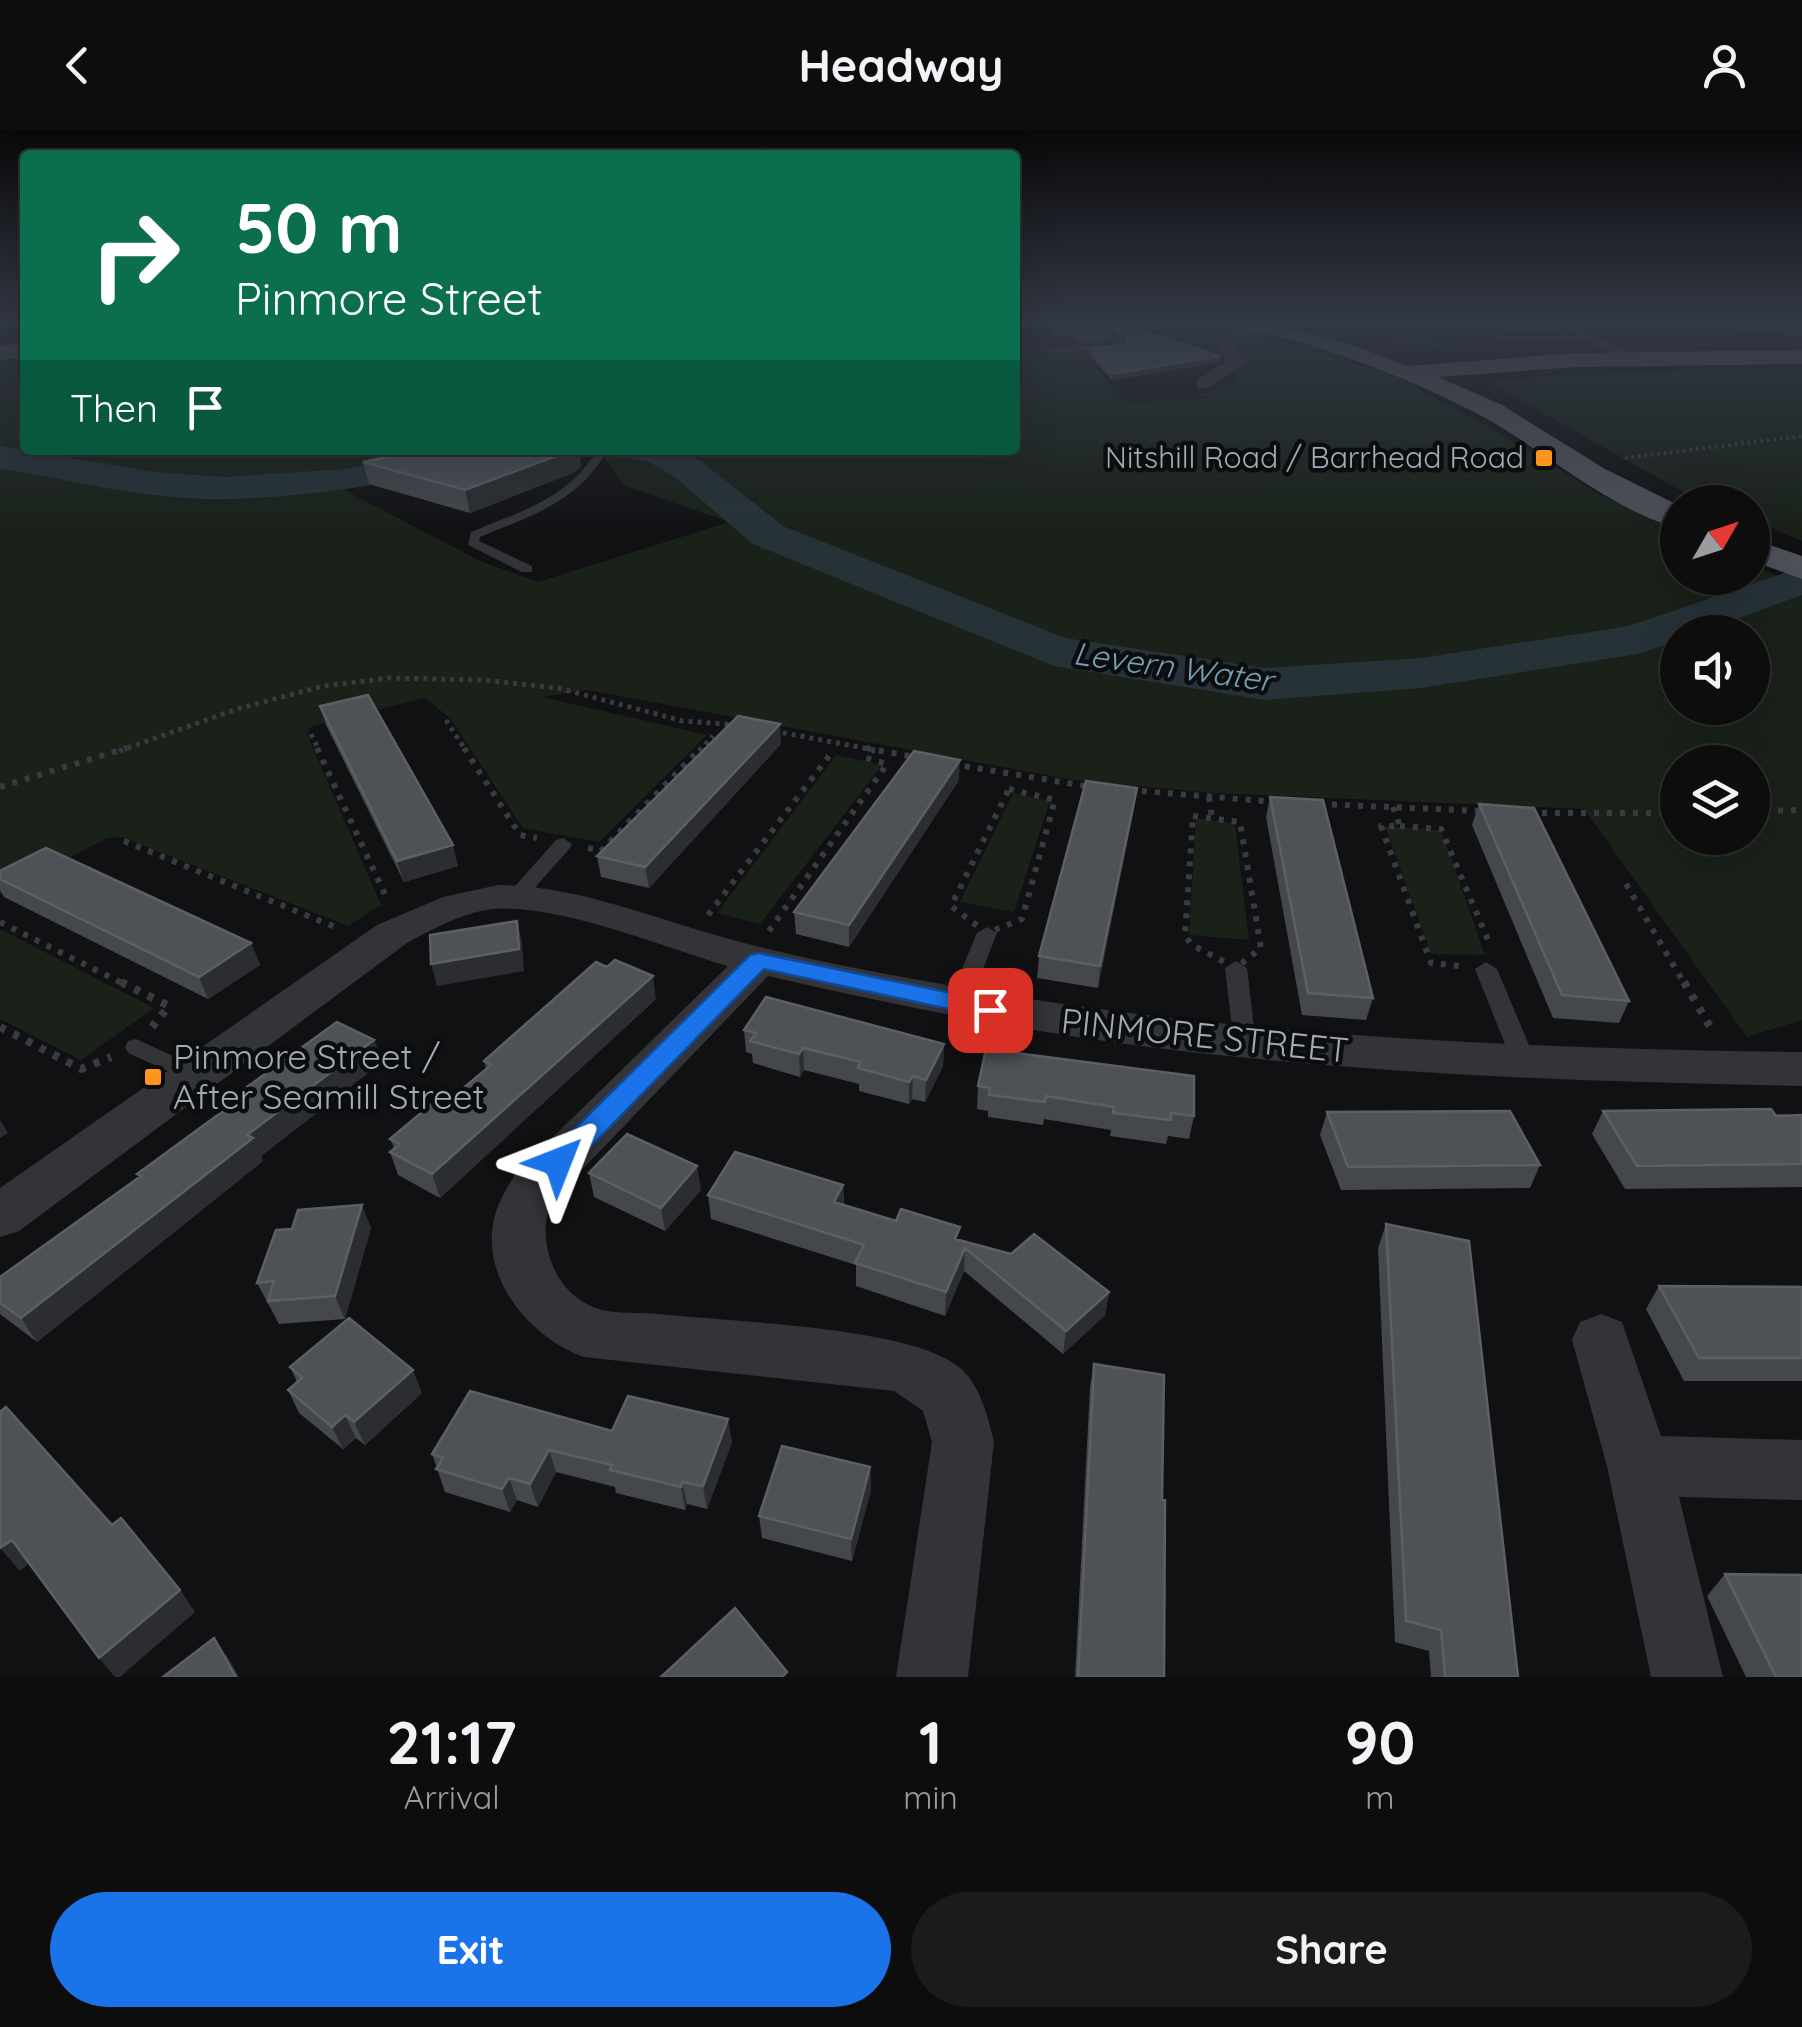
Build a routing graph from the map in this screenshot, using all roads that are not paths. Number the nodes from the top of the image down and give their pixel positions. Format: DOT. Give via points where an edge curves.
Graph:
graph roads {
  1 [pos="1457,391"];
  2 [pos="1471,391"];
  3 [pos="600,455"];
  4 [pos="1660,492"];
  5 [pos="1660,509"];
  6 [pos="1770,541"];
  7 [pos="1802,553"];
  8 [pos="1770,555"];
  9 [pos="1802,568"];
  10 [pos="527,569"];
  11 [pos="563,844"];
  12 [pos="516,897"];
  13 [pos="987,934"];
  14 [pos="754,959"];
  15 [pos="1236,968"];
  16 [pos="1486,969"];
  17 [pos="958,1005"];
  18 [pos="1245,1044"];
  19 [pos="136,1047"];
  20 [pos="1525,1064"];
  21 [pos="1802,1068"];
  22 [pos="196,1076"];
  23 [pos="0,1216"];
  24 [pos="1600,1340"];
  25 [pos="1639,1466"];
  26 [pos="1802,1470"];
  27 [pos="932,1677"];
  28 [pos="1687,1677"];
  1 -- 5 [label="main road"];
  2 -- 4 [label="main road" via="1532,415"];
  3 -- 10 [label="lane" via="575,491 475,535 472,542"];
  6 -- 7 [label="main road"];
  8 -- 9 [label="main road"];
  11 -- 12 [label="lane"];
  12 -- 14 [label="street, PINMORE STREET"];
  12 -- 22 [label="street, PINMORE STREET" via="451,907 392,934"];
  13 -- 17 [label="lane"];
  14 -- 17 [label="street, PINMORE STREET"];
  14 -- 27 [label="street" via="533,1188 520,1206 524,1263 547,1308 584,1332 897,1365 942,1387 957,1410 963,1442"];
  15 -- 18 [label="lane"];
  16 -- 20 [label="lane"];
  17 -- 18 [label="street, PINMORE STREET"];
  18 -- 20 [label="street, PINMORE STREET"];
  19 -- 22 [label="lane"];
  20 -- 21 [label="street, PINMORE STREET"];
  22 -- 23 [label="street, PINMORE STREET"];
  24 -- 25 [label="street"];
  25 -- 26 [label="street"];
  25 -- 28 [label="street"];
}
